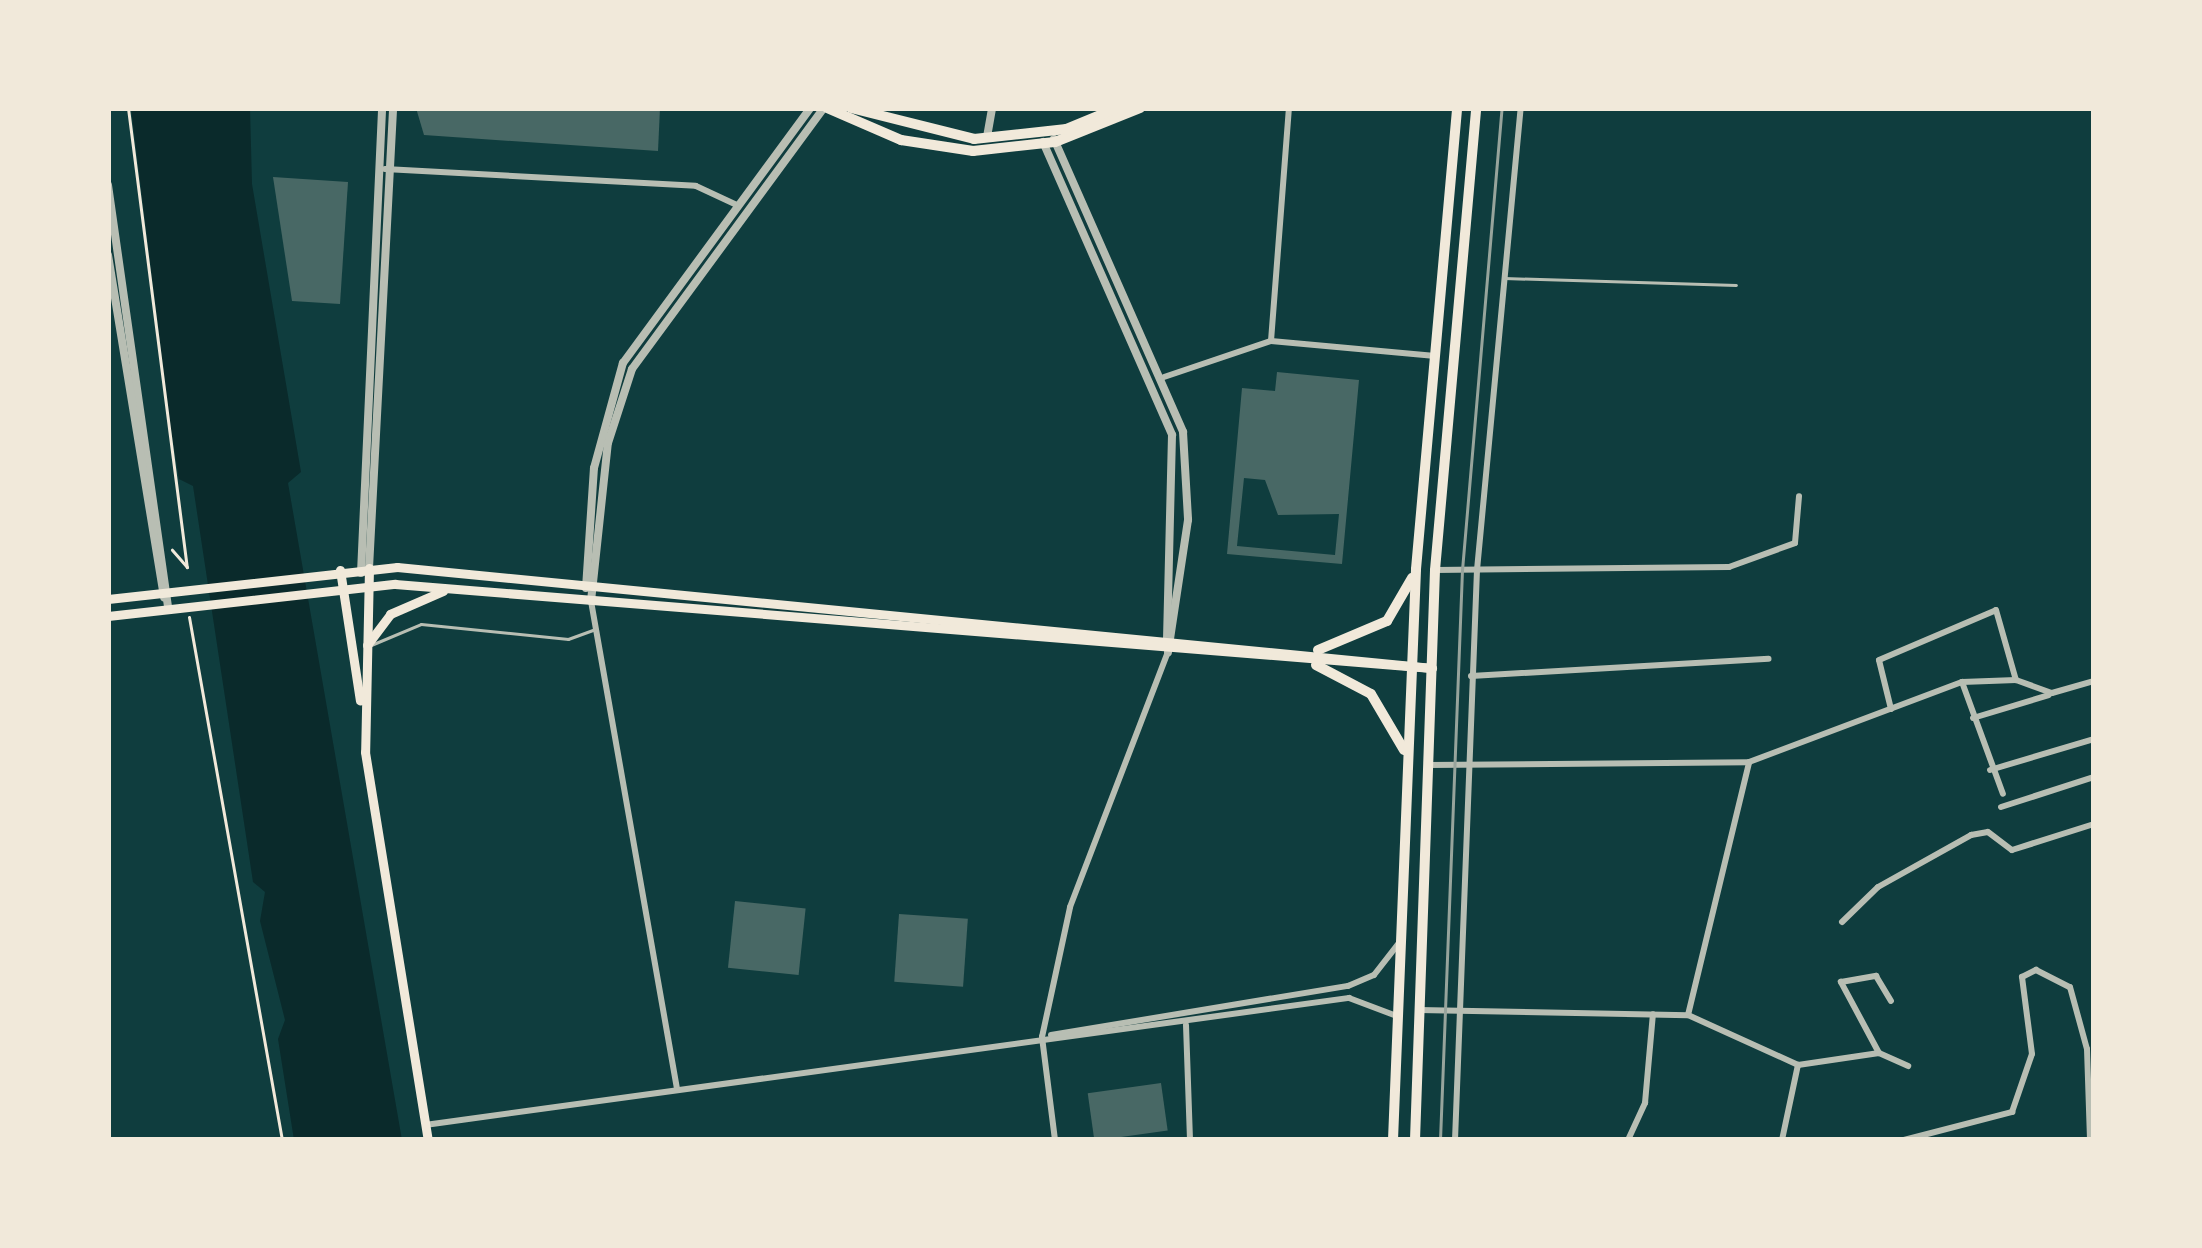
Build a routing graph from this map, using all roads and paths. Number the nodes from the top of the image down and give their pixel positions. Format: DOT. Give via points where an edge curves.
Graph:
graph roads {
  1 [pos="128,108"];
  2 [pos="382,108"];
  3 [pos="393,108"];
  4 [pos="810,108"];
  5 [pos="826,108"];
  6 [pos="850,108"];
  7 [pos="896,108"];
  8 [pos="992,108"];
  9 [pos="1118,108"];
  10 [pos="1140,108"];
  11 [pos="1289,108"];
  12 [pos="1456,108"];
  13 [pos="1476,108"];
  14 [pos="1521,108"];
  15 [pos="892,131"];
  16 [pos="1048,138"];
  17 [pos="986,145"];
  18 [pos="379,169"];
  19 [pos="390,170"];
  20 [pos="108,185"];
  21 [pos="736,205"];
  22 [pos="108,255"];
  23 [pos="1502,278"];
  24 [pos="1736,285"];
  25 [pos="1271,341"];
  26 [pos="1435,356"];
  27 [pos="1164,376"];
  28 [pos="1799,496"];
  29 [pos="172,550"];
  30 [pos="364,568"];
  31 [pos="1416,569"];
  32 [pos="340,570"];
  33 [pos="1436,570"];
  34 [pos="1477,570"];
  35 [pos="589,584"];
  36 [pos="368,585"];
  37 [pos="341,586"];
  38 [pos="166,589"];
  39 [pos="458,589"];
  40 [pos="108,599"];
  41 [pos="591,601"];
  42 [pos="187,603"];
  43 [pos="168,606"];
  44 [pos="108,616"];
  45 [pos="595,628"];
  46 [pos="1172,636"];
  47 [pos="365,650"];
  48 [pos="1318,650"];
  49 [pos="1168,652"];
  50 [pos="1412,658"];
  51 [pos="1769,659"];
  52 [pos="1316,665"];
  53 [pos="1432,668"];
  54 [pos="1411,673"];
  55 [pos="1471,676"];
  56 [pos="2016,680"];
  57 [pos="1963,682"];
  58 [pos="2094,682"];
  59 [pos="2052,694"];
  60 [pos="362,705"];
  61 [pos="1891,709"];
  62 [pos="1973,718"];
  63 [pos="2094,739"];
  64 [pos="1749,762"];
  65 [pos="1468,764"];
  66 [pos="1428,765"];
  67 [pos="1407,768"];
  68 [pos="1990,770"];
  69 [pos="2094,777"];
  70 [pos="2003,794"];
  71 [pos="2001,808"];
  72 [pos="2094,824"];
  73 [pos="1842,922"];
  74 [pos="1400,939"];
  75 [pos="1892,1001"];
  76 [pos="1420,1010"];
  77 [pos="1460,1011"];
  78 [pos="1652,1014"];
  79 [pos="1688,1015"];
  80 [pos="1397,1016"];
  81 [pos="1186,1025"];
  82 [pos="1042,1037"];
  83 [pos="1879,1053"];
  84 [pos="1798,1065"];
  85 [pos="1908,1066"];
  86 [pos="677,1088"];
  87 [pos="425,1125"];
  88 [pos="282,1140"];
  89 [pos="428,1140"];
  90 [pos="1055,1140"];
  91 [pos="1190,1140"];
  92 [pos="1393,1140"];
  93 [pos="1415,1140"];
  94 [pos="1455,1140"];
  95 [pos="1628,1140"];
  96 [pos="1782,1140"];
  97 [pos="1904,1140"];
  98 [pos="2090,1140"];
  1 -- 29 [label="path" via="187,567"];
  2 -- 18 [label="street"];
  3 -- 19 [label="street"];
  4 -- 21 [label="street"];
  5 -- 15 [label="highway"];
  5 -- 35 [label="street" via="632,369 608,443"];
  6 -- 15 [label="highway"];
  7 -- 15 [label="street"];
  8 -- 17 [label="street"];
  9 -- 16 [label="highway"];
  10 -- 16 [label="highway"];
  11 -- 25 [label="street"];
  12 -- 26 [label="highway"];
  13 -- 33 [label="highway"];
  14 -- 23 [label="street"];
  15 -- 17 [label="highway"];
  16 -- 17 [label="highway"];
  16 -- 27 [label="street"];
  16 -- 46 [label="street" via="1172,435"];
  18 -- 19 [label="street"];
  18 -- 30 [label="street"];
  19 -- 21 [label="street" via="696,186"];
  19 -- 30 [label="street"];
  20 -- 38 [label="street"];
  21 -- 35 [label="street" via="614,383"];
  22 -- 38 [label="street"];
  23 -- 24 [label="lane"];
  23 -- 34 [label="street"];
  25 -- 26 [label="street"];
  25 -- 27 [label="street"];
  26 -- 31 [label="highway"];
  27 -- 46 [label="street" via="1189,494"];
  28 -- 34 [label="street" via="1795,544 1729,567"];
  30 -- 32 [label="main road"];
  30 -- 35 [label="main road"];
  30 -- 36 [label="main road"];
  31 -- 48 [label="highway" via="1387,621"];
  31 -- 50 [label="highway"];
  32 -- 37 [label="main road"];
  32 -- 38 [label="main road"];
  33 -- 34 [label="street"];
  33 -- 53 [label="highway"];
  34 -- 55 [label="street"];
  35 -- 41 [label="street"];
  35 -- 46 [label="main road"];
  36 -- 37 [label="main road"];
  36 -- 39 [label="main road"];
  36 -- 47 [label="main road"];
  37 -- 42 [label="main road"];
  37 -- 60 [label="main road"];
  38 -- 40 [label="main road"];
  38 -- 43 [label="street"];
  39 -- 41 [label="main road"];
  39 -- 47 [label="main road" via="404,603"];
  41 -- 45 [label="street"];
  41 -- 49 [label="main road"];
  42 -- 43 [label="main road"];
  42 -- 88 [label="path"];
  43 -- 44 [label="main road"];
  45 -- 47 [label="lane" via="568,639 421,624"];
  45 -- 86 [label="street"];
  46 -- 48 [label="main road"];
  46 -- 49 [label="street"];
  47 -- 60 [label="main road"];
  48 -- 50 [label="main road"];
  49 -- 52 [label="main road"];
  49 -- 82 [label="street" via="1070,908"];
  50 -- 53 [label="main road"];
  50 -- 54 [label="highway"];
  51 -- 55 [label="street"];
  52 -- 54 [label="main road"];
  52 -- 67 [label="highway" via="1384,708"];
  53 -- 54 [label="main road"];
  53 -- 66 [label="highway"];
  54 -- 67 [label="highway"];
  55 -- 65 [label="street"];
  56 -- 57 [label="street"];
  56 -- 59 [label="street"];
  56 -- 61 [label="street" via="1996,610 1879,660"];
  57 -- 61 [label="street"];
  57 -- 62 [label="street"];
  58 -- 59 [label="street"];
  59 -- 62 [label="street"];
  60 -- 87 [label="main road"];
  61 -- 64 [label="street"];
  62 -- 68 [label="street"];
  63 -- 68 [label="street"];
  64 -- 65 [label="street"];
  64 -- 79 [label="street"];
  65 -- 66 [label="street"];
  65 -- 77 [label="street"];
  66 -- 76 [label="highway"];
  67 -- 74 [label="highway"];
  68 -- 70 [label="street"];
  69 -- 71 [label="street"];
  72 -- 73 [label="street" via="2012,850 1988,832 1971,835 1878,887"];
  74 -- 80 [label="highway"];
  74 -- 82 [label="street" via="1385,965 1348,986"];
  75 -- 83 [label="street" via="1876,976 1841,982"];
  76 -- 77 [label="street"];
  76 -- 93 [label="highway"];
  77 -- 78 [label="street"];
  77 -- 94 [label="street"];
  78 -- 79 [label="street"];
  78 -- 95 [label="street" via="1645,1103"];
  79 -- 84 [label="street"];
  80 -- 82 [label="street" via="1348,998"];
  80 -- 92 [label="highway"];
  81 -- 91 [label="street"];
  82 -- 86 [label="street"];
  82 -- 90 [label="street"];
  83 -- 84 [label="street"];
  83 -- 85 [label="street"];
  84 -- 96 [label="street"];
  86 -- 87 [label="street"];
  87 -- 89 [label="main road"];
  97 -- 98 [label="street" via="2012,1112 2032,1054 2022,977 2036,970 2070,987 2087,1049"];
}
